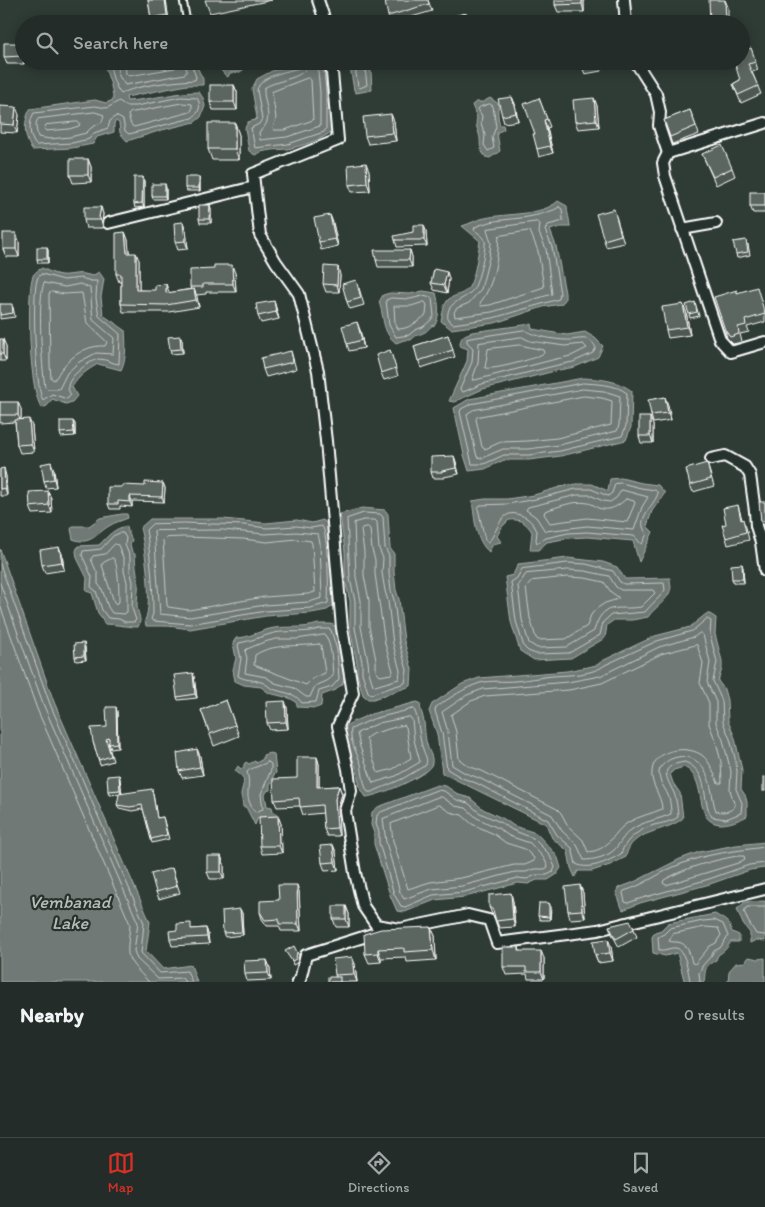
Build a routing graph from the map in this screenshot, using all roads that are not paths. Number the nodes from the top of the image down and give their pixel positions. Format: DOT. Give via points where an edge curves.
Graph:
graph roads {
  1 [pos="183,0"];
  2 [pos="318,0"];
  3 [pos="624,0"];
  4 [pos="186,15"];
  5 [pos="323,15"];
  6 [pos="625,15"];
  7 [pos="332,70"];
  8 [pos="641,70"];
  9 [pos="765,123"];
  10 [pos="668,152"];
  11 [pos="254,187"];
  12 [pos="108,223"];
  13 [pos="716,223"];
  14 [pos="682,229"];
  15 [pos="765,342"];
  16 [pos="711,459"];
  17 [pos="765,571"];
  18 [pos="765,889"];
  19 [pos="394,928"];
  20 [pos="297,982"];
  1 -- 4 [label="lane"];
  2 -- 5 [label="street"];
  3 -- 6 [label="street"];
  7 -- 11 [label="street" via="338,140 253,174"];
  8 -- 10 [label="street" via="656,94 659,126"];
  9 -- 10 [label="street"];
  10 -- 14 [label="street" via="663,162 664,176"];
  11 -- 12 [label="street"];
  11 -- 19 [label="street" via="260,235 300,294 318,371 342,628 353,693 338,726 351,791 345,811 363,906 376,925"];
  13 -- 14 [label="street"];
  14 -- 15 [label="street" via="720,340 731,352"];
  16 -- 17 [label="street" via="725,456 750,474"];
  18 -- 19 [label="street" via="598,930 497,943 488,920 468,915"];
  19 -- 20 [label="street" via="306,955"];
}
